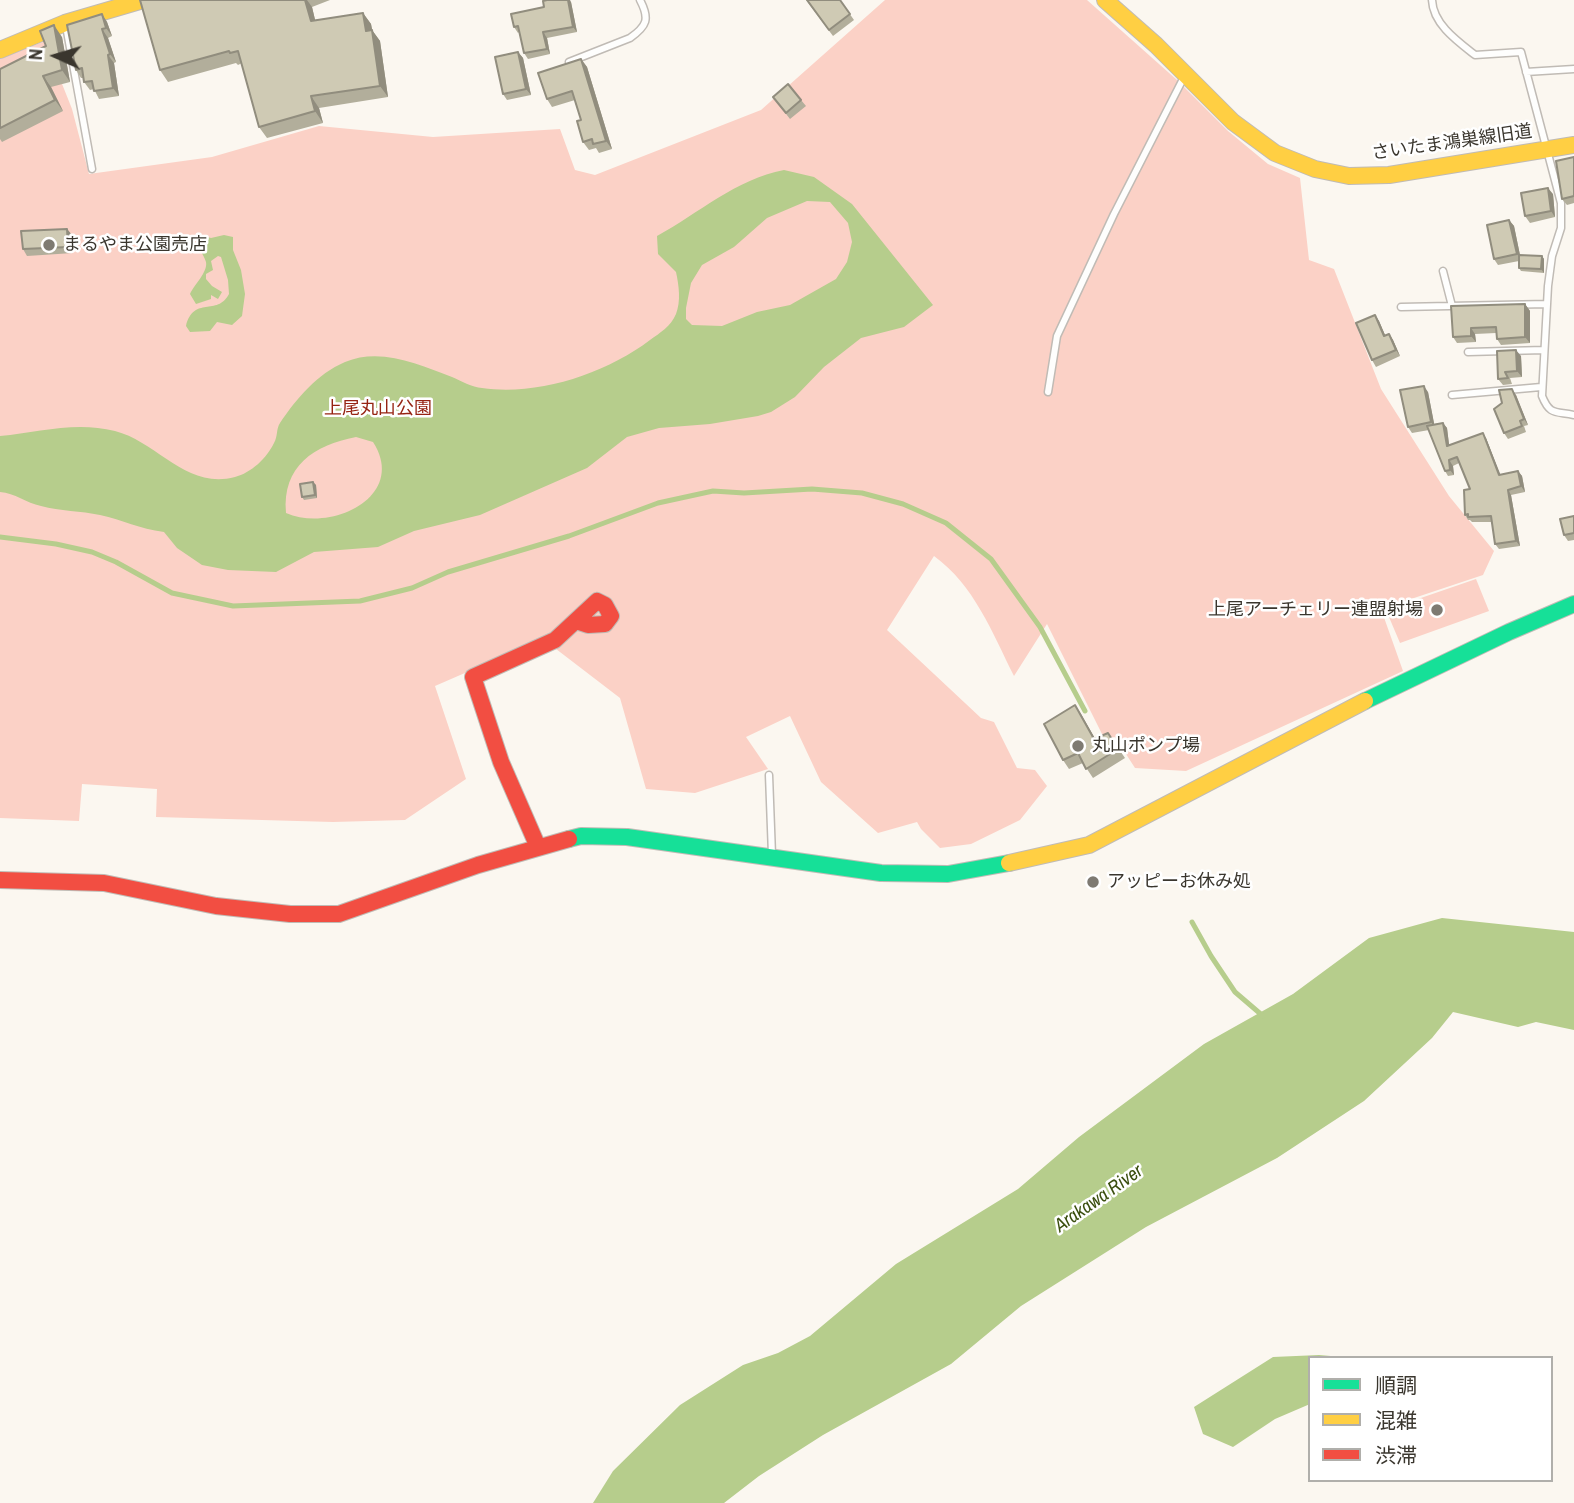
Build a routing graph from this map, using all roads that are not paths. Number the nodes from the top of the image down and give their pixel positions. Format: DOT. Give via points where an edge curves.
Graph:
graph roads {
  1 [pos="143,0"];
  2 [pos="640,0"];
  3 [pos="1105,0"];
  4 [pos="1432,0"];
  5 [pos="65,23"];
  6 [pos="0,50"];
  7 [pos="569,62"];
  8 [pos="1574,69"];
  9 [pos="1526,72"];
  10 [pos="1186,73"];
  11 [pos="1574,145"];
  12 [pos="1545,149"];
  13 [pos="92,169"];
  14 [pos="1443,271"];
  15 [pos="1547,304"];
  16 [pos="1452,306"];
  17 [pos="1401,307"];
  18 [pos="1544,350"];
  19 [pos="1468,352"];
  20 [pos="1541,387"];
  21 [pos="1048,392"];
  22 [pos="1452,395"];
  23 [pos="1574,415"];
  24 [pos="1574,604"];
  25 [pos="576,621"];
  26 [pos="769,775"];
  27 [pos="538,847"];
  28 [pos="772,857"];
  29 [pos="0,880"];
  1 -- 5 [label="street"];
  2 -- 7 [label="lane" via="646,12 639,32"];
  3 -- 10 [label="street, さいたま鴻巣線旧道"];
  4 -- 9 [label="lane" via="1441,22 1475,55 1521,52"];
  5 -- 6 [label="street"];
  5 -- 13 [label="lane"];
  8 -- 9 [label="lane"];
  9 -- 12 [label="lane"];
  10 -- 12 [label="street, さいたま鴻巣線旧道" via="1233,122 1275,153 1315,169 1349,176 1389,175"];
  10 -- 21 [label="lane" via="1057,336"];
  11 -- 12 [label="street, さいたま鴻巣線旧道"];
  12 -- 15 [label="lane" via="1561,203"];
  14 -- 16 [label="lane"];
  15 -- 16 [label="lane"];
  15 -- 18 [label="lane"];
  16 -- 17 [label="lane"];
  18 -- 19 [label="lane"];
  18 -- 20 [label="lane"];
  20 -- 22 [label="lane"];
  20 -- 23 [label="lane" via="1547,408"];
  24 -- 28 [label="street" via="1369,699 1089,845 948,874 881,873"];
  25 -- 27 [label="street" via="555,640 473,677 501,762"];
  26 -- 28 [label="lane"];
  27 -- 28 [label="street" via="598,835"];
  27 -- 29 [label="street" via="339,914 216,906 104,883"];
}
